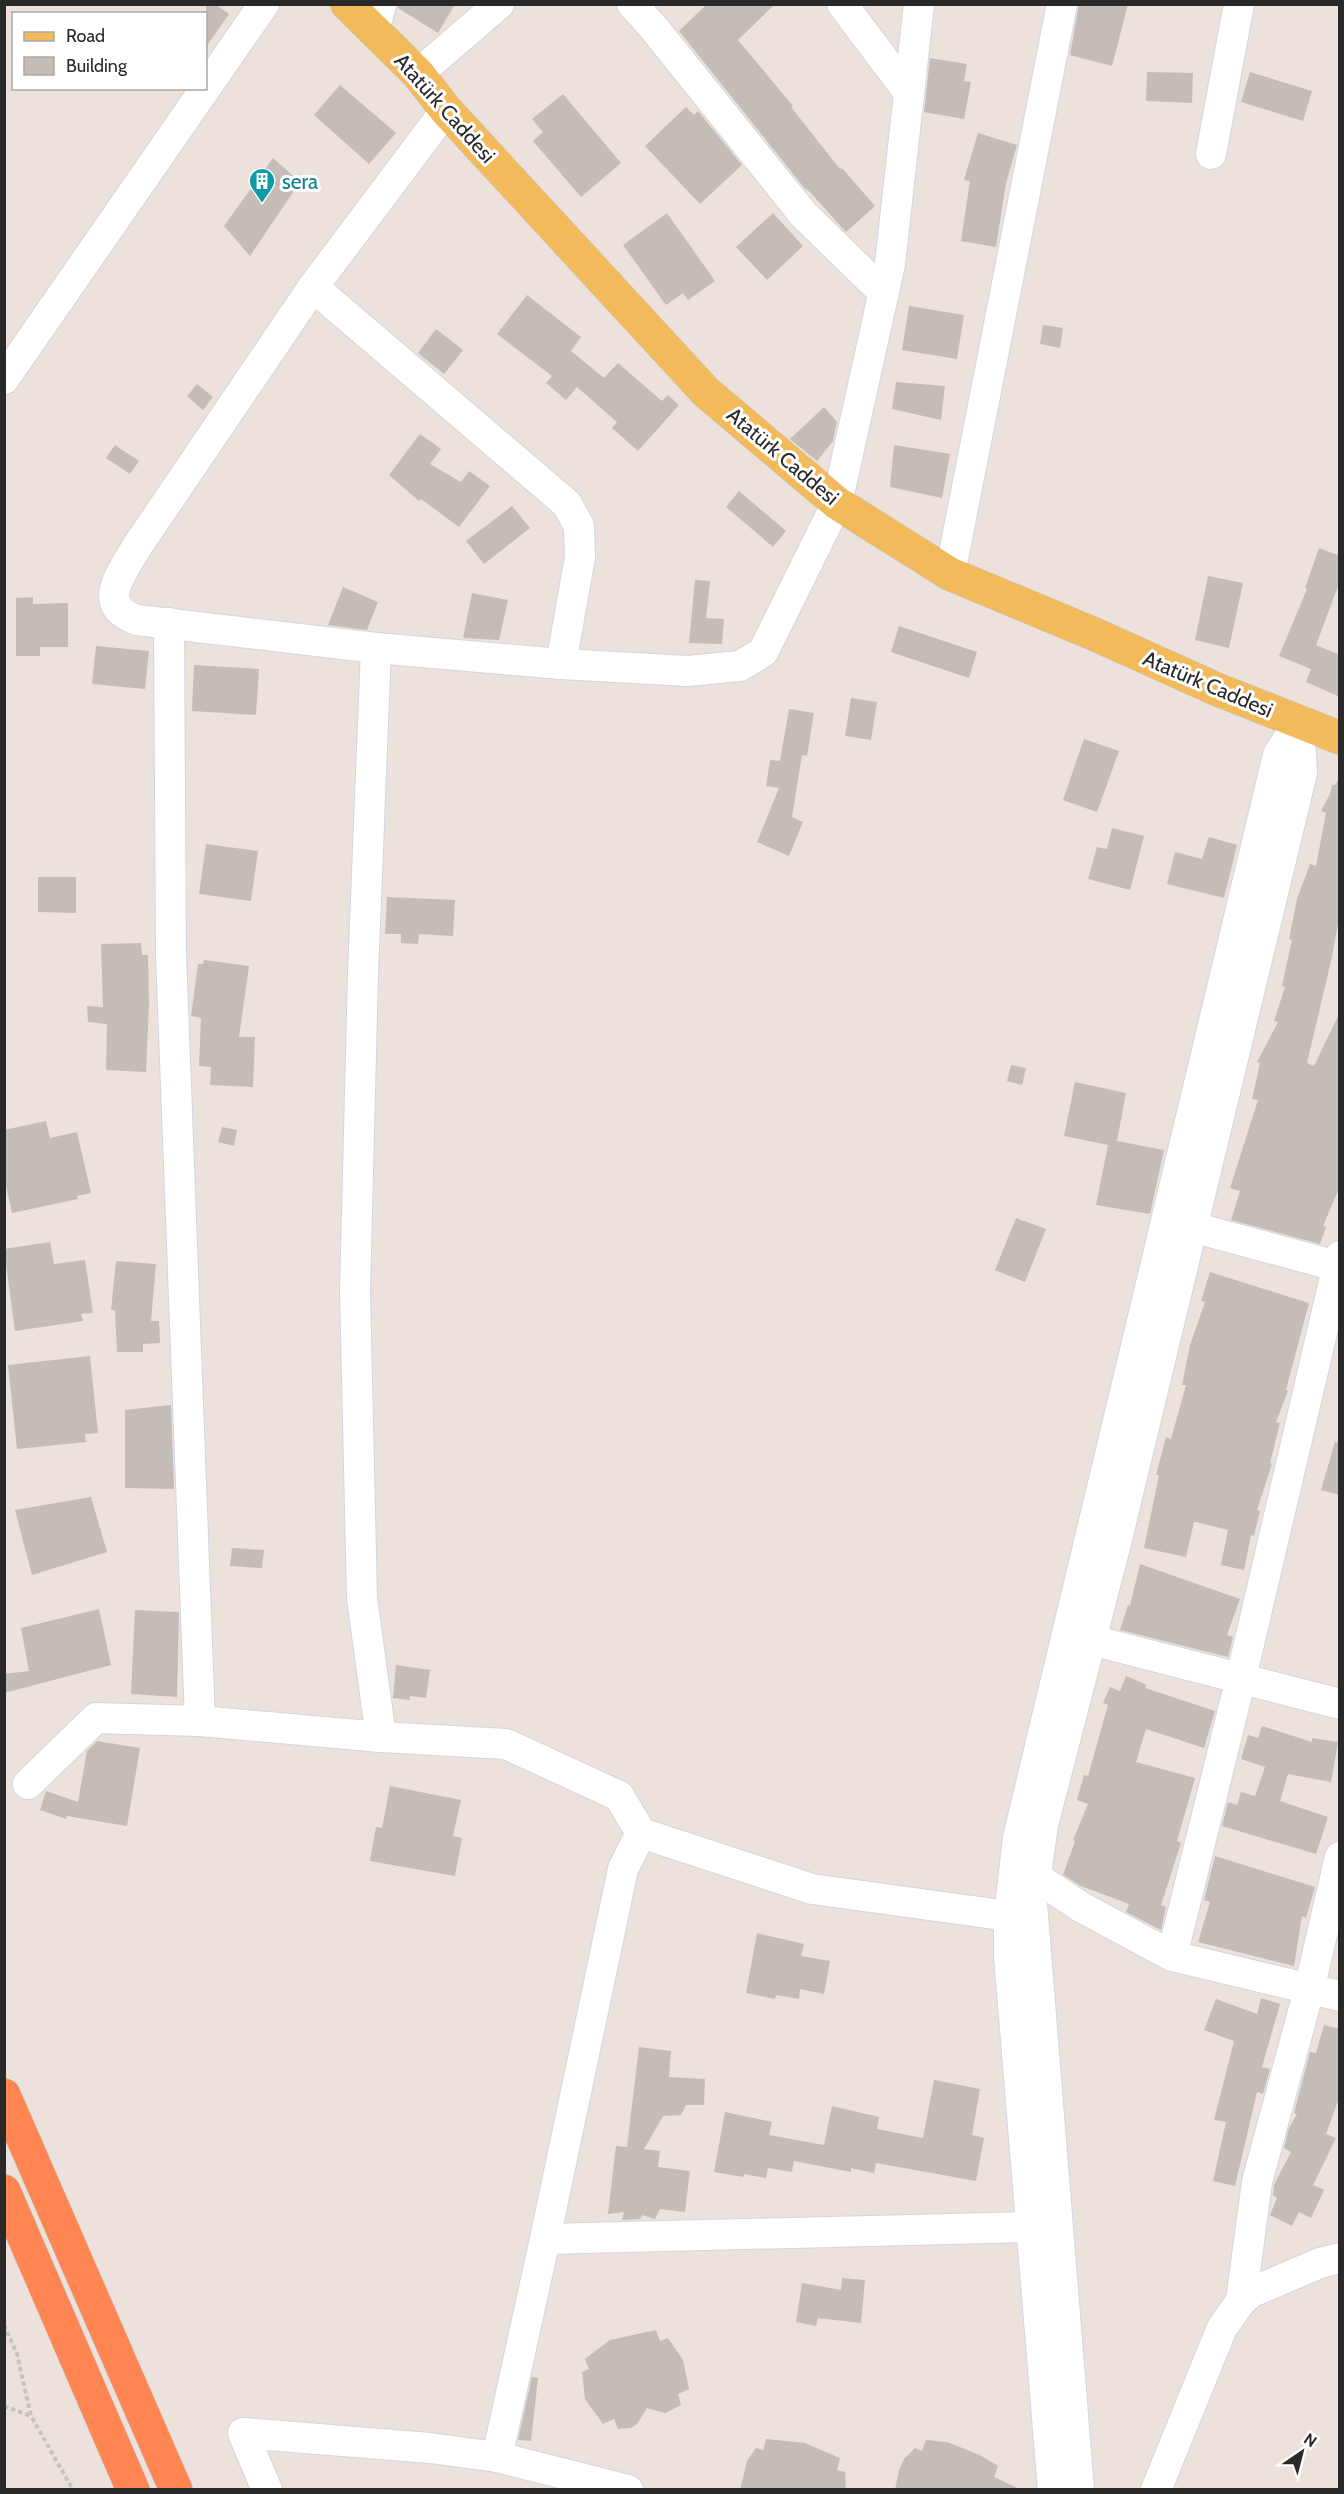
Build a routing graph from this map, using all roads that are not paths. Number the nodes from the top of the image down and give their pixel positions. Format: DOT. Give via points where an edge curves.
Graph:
graph roads {
  1 [pos="264,4"];
  2 [pos="347,4"];
  3 [pos="499,4"];
  4 [pos="632,4"];
  5 [pos="842,4"];
  6 [pos="919,4"];
  7 [pos="1062,4"];
  8 [pos="1239,4"];
  9 [pos="378,18"];
  10 [pos="418,74"];
  11 [pos="207,86"];
  12 [pos="204,90"];
  13 [pos="909,93"];
  14 [pos="446,110"];
  15 [pos="1211,154"];
  16 [pos="313,287"];
  17 [pos="884,293"];
  18 [pos="4,379"];
  19 [pos="837,503"];
  20 [pos="950,574"];
  21 [pos="169,623"];
  22 [pos="376,648"];
  23 [pos="561,664"];
  24 [pos="1299,722"];
  25 [pos="1340,738"];
  26 [pos="1192,1227"];
  27 [pos="1339,1263"];
  28 [pos="1091,1640"];
  29 [pos="1241,1678"];
  30 [pos="1340,1704"];
  31 [pos="200,1721"];
  32 [pos="381,1737"];
  33 [pos="28,1784"];
  34 [pos="641,1833"];
  35 [pos="1340,1857"];
  36 [pos="1036,1876"];
  37 [pos="1008,1916"];
  38 [pos="1172,1956"];
  39 [pos="1308,1990"];
  40 [pos="1340,1996"];
  41 [pos="4,2095"];
  42 [pos="4,2191"];
  43 [pos="1030,2227"];
  44 [pos="545,2239"];
  45 [pos="1340,2258"];
  46 [pos="1241,2301"];
  47 [pos="497,2457"];
  48 [pos="133,2490"];
  49 [pos="176,2490"];
  50 [pos="267,2490"];
  51 [pos="628,2490"];
  52 [pos="1053,2490"];
  53 [pos="1079,2490"];
  54 [pos="1156,2490"];
  1 -- 11 [label="street"];
  2 -- 9 [label="main road, Atatürk Caddesi"];
  3 -- 10 [label="street"];
  4 -- 17 [label="street" via="803,214"];
  5 -- 13 [label="street"];
  6 -- 13 [label="street"];
  7 -- 20 [label="street"];
  8 -- 15 [label="street"];
  9 -- 10 [label="main road, Atatürk Caddesi"];
  10 -- 14 [label="main road, Atatürk Caddesi"];
  12 -- 18 [label="street"];
  13 -- 17 [label="street"];
  14 -- 16 [label="street"];
  14 -- 19 [label="main road, Atatürk Caddesi" via="706,392"];
  16 -- 21 [label="street" via="117,582 115,607 124,616"];
  16 -- 23 [label="street" via="567,504 579,526 580,557"];
  17 -- 19 [label="street"];
  19 -- 20 [label="main road, Atatürk Caddesi"];
  19 -- 23 [label="street" via="763,652 740,666 688,671"];
  20 -- 24 [label="main road, Atatürk Caddesi"];
  21 -- 22 [label="street"];
  21 -- 31 [label="street" via="171,954"];
  22 -- 23 [label="street"];
  22 -- 32 [label="street" via="355,1291 362,1598"];
  24 -- 25 [label="main road, Atatürk Caddesi"];
  24 -- 26 [label="street" via="1302,773"];
  24 -- 37 [label="street" via="1278,755 1264,811 1018,1838"];
  26 -- 27 [label="street"];
  26 -- 28 [label="street"];
  27 -- 29 [label="street"];
  28 -- 29 [label="street"];
  28 -- 36 [label="street" via="1043,1825"];
  29 -- 30 [label="street"];
  29 -- 38 [label="street"];
  31 -- 32 [label="street"];
  31 -- 33 [label="street" via="96,1718"];
  32 -- 34 [label="street" via="506,1744 619,1796"];
  34 -- 37 [label="street" via="812,1889"];
  34 -- 44 [label="street" via="622,1869"];
  35 -- 39 [label="street"];
  36 -- 38 [label="street" via="1080,1907"];
  36 -- 53 [label="street" via="1032,1903 1041,2032"];
  37 -- 43 [label="street"];
  38 -- 39 [label="street"];
  39 -- 40 [label="street"];
  39 -- 46 [label="street" via="1257,2182"];
  41 -- 49 [label="highway"];
  42 -- 48 [label="highway"];
  43 -- 44 [label="street"];
  43 -- 52 [label="street"];
  44 -- 47 [label="street"];
  45 -- 46 [label="street" via="1252,2292"];
  46 -- 54 [label="street" via="1222,2328"];
  47 -- 50 [label="street" via="243,2433"];
  47 -- 51 [label="street"];
}
